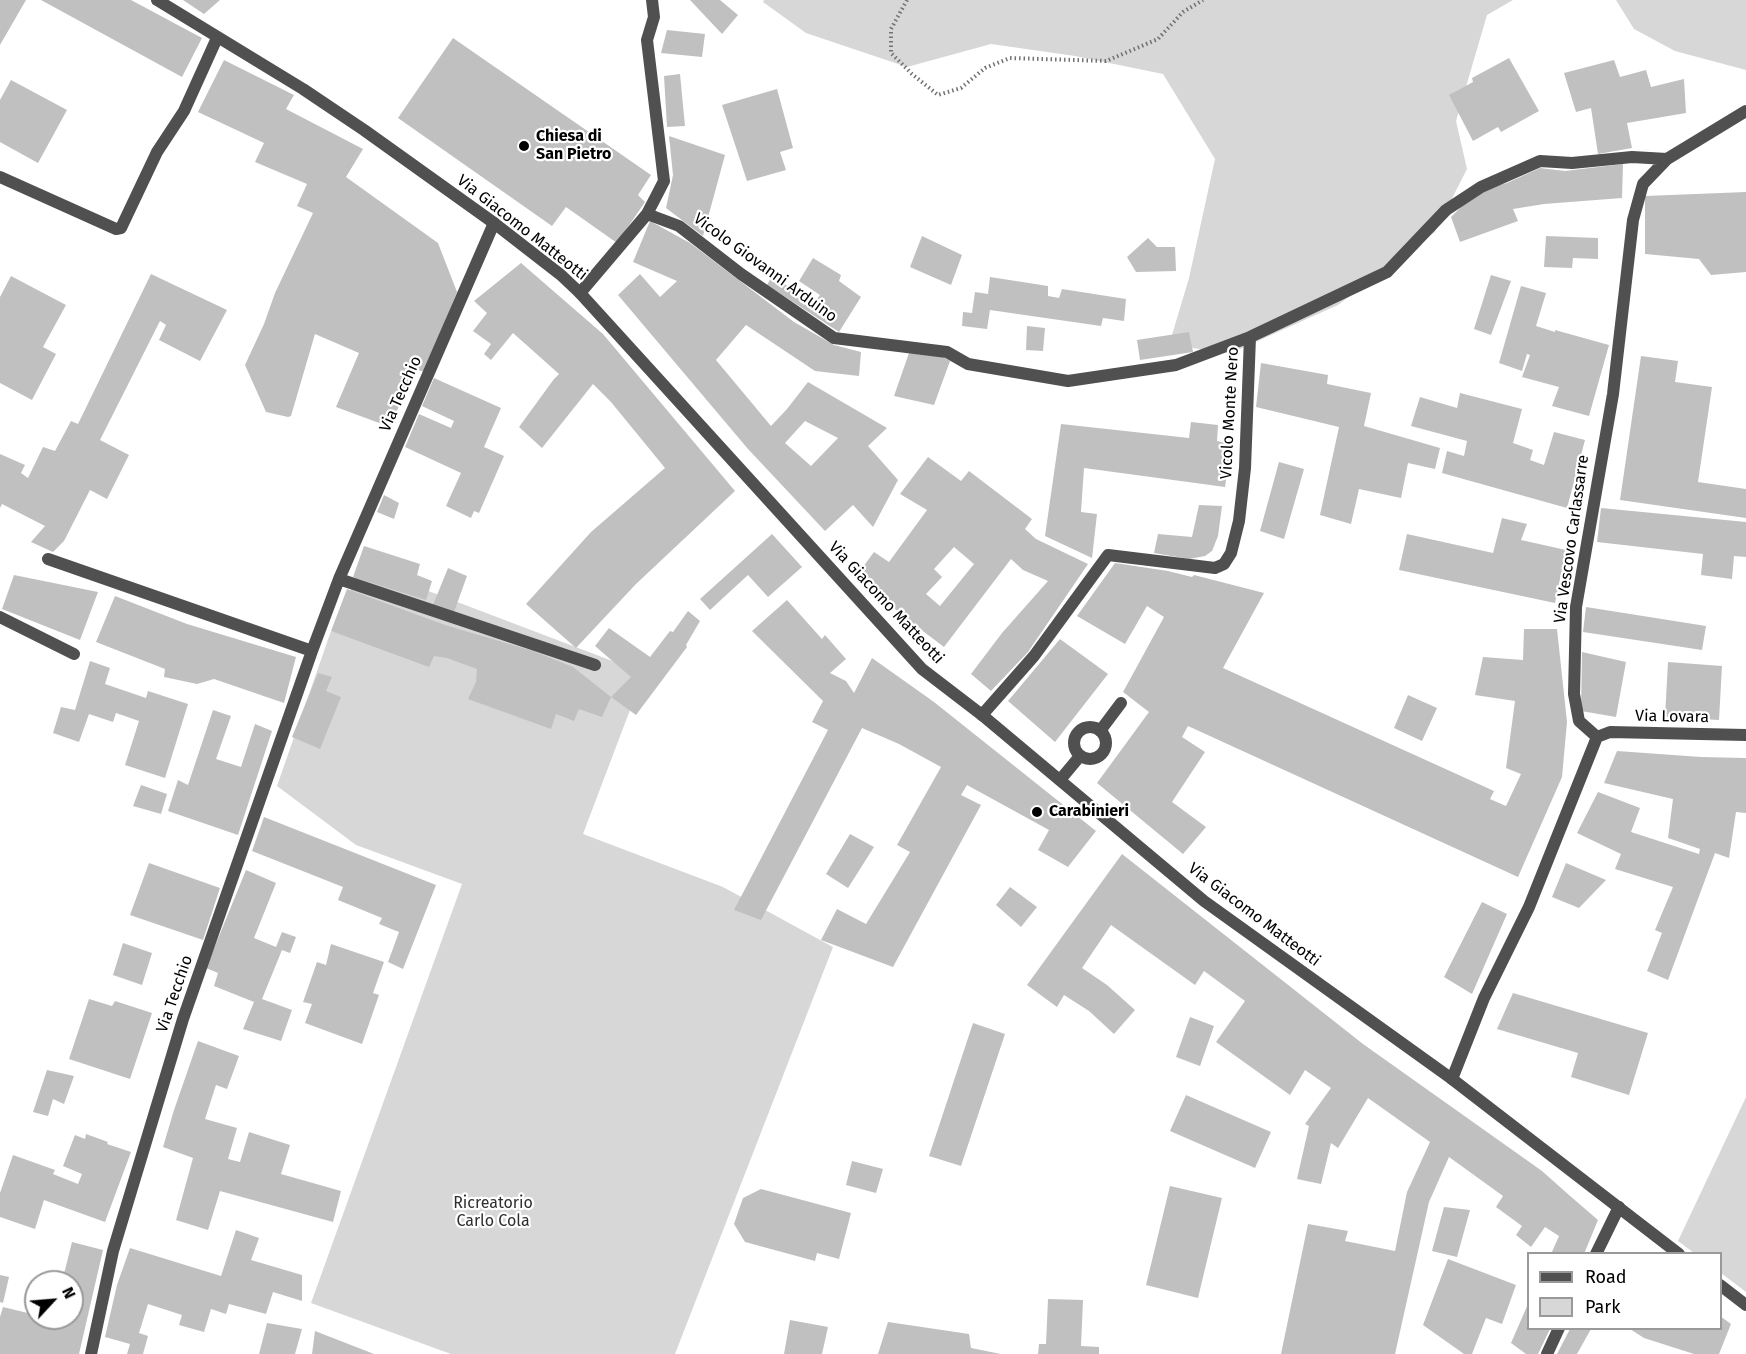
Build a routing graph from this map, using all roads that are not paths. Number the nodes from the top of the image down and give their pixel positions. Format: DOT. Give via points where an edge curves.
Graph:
graph roads {
  1 [pos="157,0"];
  2 [pos="652,0"];
  3 [pos="217,38"];
  4 [pos="1746,111"];
  5 [pos="1666,159"];
  6 [pos="0,177"];
  7 [pos="646,214"];
  8 [pos="494,223"];
  9 [pos="580,293"];
  10 [pos="1250,337"];
  11 [pos="48,559"];
  12 [pos="339,579"];
  13 [pos="0,617"];
  14 [pos="312,651"];
  15 [pos="74,654"];
  16 [pos="595,665"];
  17 [pos="1121,703"];
  18 [pos="982,715"];
  19 [pos="1100,731"];
  20 [pos="1746,735"];
  21 [pos="1597,736"];
  22 [pos="1080,756"];
  23 [pos="1060,780"];
  24 [pos="1452,1078"];
  25 [pos="1619,1207"];
  26 [pos="1597,1252"];
  27 [pos="1676,1252"];
  28 [pos="1722,1287"];
  29 [pos="1746,1305"];
  30 [pos="1559,1330"];
  31 [pos="91,1354"];
  32 [pos="1547,1354"];
  1 -- 3 [label="street, Via Giacomo Matteotti"];
  2 -- 7 [label="street" via="654,17 647,40 664,181"];
  3 -- 6 [label="street" via="184,111 157,152 122,228 116,229"];
  3 -- 8 [label="street, Via Giacomo Matteotti" via="303,89"];
  4 -- 5 [label="street, Via Vescovo Carlassarre"];
  5 -- 10 [label="street, Vicolo Monte Nero" via="1540,161 1530,165 1481,187 1446,210 1387,272"];
  5 -- 21 [label="street, Via Vescovo Carlassarre" via="1643,184 1633,220 1612,394 1576,607 1574,694 1579,721"];
  7 -- 9 [label="street"];
  7 -- 10 [label="street, Vicolo Giovanni Arduino" via="679,226 834,338 947,352 968,364 1068,381 1176,365"];
  8 -- 9 [label="street, Via Giacomo Matteotti"];
  8 -- 12 [label="street, Via Tecchio"];
  9 -- 18 [label="street, Via Giacomo Matteotti" via="922,669"];
  10 -- 18 [label="street, Vicolo Monte Nero" via="1245,468 1232,553 1215,568 1108,555 1034,656"];
  11 -- 14 [label="street"];
  12 -- 14 [label="street, Via Tecchio"];
  12 -- 16 [label="street"];
  13 -- 15 [label="street"];
  14 -- 31 [label="street, Via Tecchio" via="179,1030 113,1251"];
  17 -- 19 [label="street"];
  18 -- 23 [label="street, Via Giacomo Matteotti"];
  19 -- 22 [label="street" via="1089,727 1078,733 1075,746"];
  19 -- 22 [label="street" via="1106,742 1103,753 1092,759"];
  20 -- 21 [label="street, Via Lovara" via="1610,732"];
  21 -- 24 [label="street" via="1529,907 1484,998"];
  22 -- 23 [label="street"];
  23 -- 24 [label="street, Via Giacomo Matteotti" via="1204,901"];
  24 -- 25 [label="street, Via Giacomo Matteotti"];
  25 -- 26 [label="street"];
  25 -- 27 [label="street, Via Giacomo Matteotti"];
  28 -- 29 [label="street"];
  30 -- 32 [label="street"];
}
